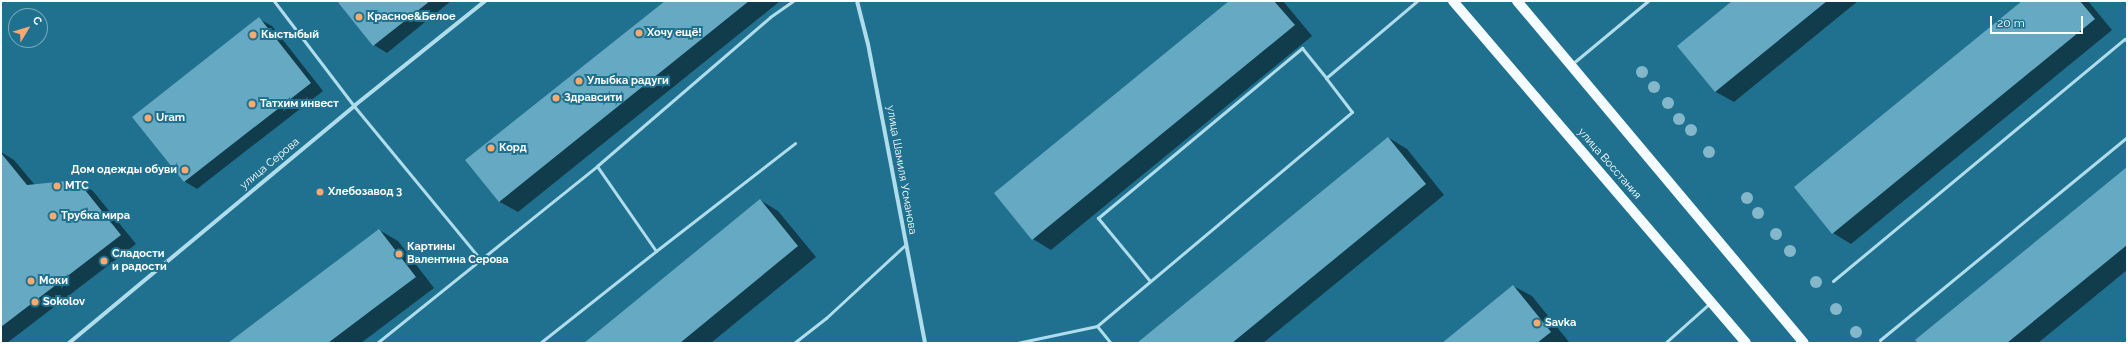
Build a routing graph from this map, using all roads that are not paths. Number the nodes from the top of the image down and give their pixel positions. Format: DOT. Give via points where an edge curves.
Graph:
graph roads {
  1 [pos="274,1"];
  2 [pos="485,1"];
  3 [pos="793,1"];
  4 [pos="857,1"];
  5 [pos="1417,1"];
  6 [pos="1453,1"];
  7 [pos="1517,1"];
  8 [pos="1648,1"];
  9 [pos="2126,39"];
  10 [pos="1571,65"];
  11 [pos="1326,78"];
  12 [pos="354,106"];
  13 [pos="2127,138"];
  14 [pos="795,143"];
  15 [pos="597,166"];
  16 [pos="905,245"];
  17 [pos="656,251"];
  18 [pos="480,259"];
  19 [pos="1150,281"];
  20 [pos="1833,281"];
  21 [pos="1711,302"];
  22 [pos="1097,326"];
  23 [pos="1880,340"];
  24 [pos="70,343"];
  25 [pos="377,343"];
  26 [pos="540,343"];
  27 [pos="794,343"];
  28 [pos="925,343"];
  29 [pos="1017,343"];
  30 [pos="1111,343"];
  31 [pos="1665,343"];
  32 [pos="1746,343"];
  33 [pos="1804,343"];
  1 -- 12 [label="lane"];
  2 -- 12 [label="street, улица Серова"];
  3 -- 15 [label="lane" via="770,17"];
  4 -- 16 [label="street, улица Шамиля Усманова" via="868,44"];
  5 -- 11 [label="lane"];
  6 -- 21 [label="main road, улица Восстания"];
  7 -- 10 [label="main road"];
  8 -- 10 [label="lane"];
  9 -- 20 [label="lane"];
  10 -- 33 [label="main road"];
  11 -- 19 [label="lane" via="1352,112"];
  11 -- 19 [label="lane" via="1302,48 1098,218"];
  12 -- 18 [label="lane"];
  12 -- 24 [label="street, улица Серова"];
  13 -- 23 [label="lane"];
  14 -- 17 [label="lane"];
  15 -- 17 [label="lane"];
  15 -- 18 [label="lane"];
  16 -- 27 [label="lane" via="826,318"];
  16 -- 28 [label="street, улица Шамиля Усманова"];
  17 -- 26 [label="lane"];
  18 -- 25 [label="lane"];
  19 -- 22 [label="lane"];
  21 -- 31 [label="lane"];
  21 -- 32 [label="main road, улица Восстания"];
  22 -- 29 [label="lane"];
  22 -- 30 [label="lane"];
}
